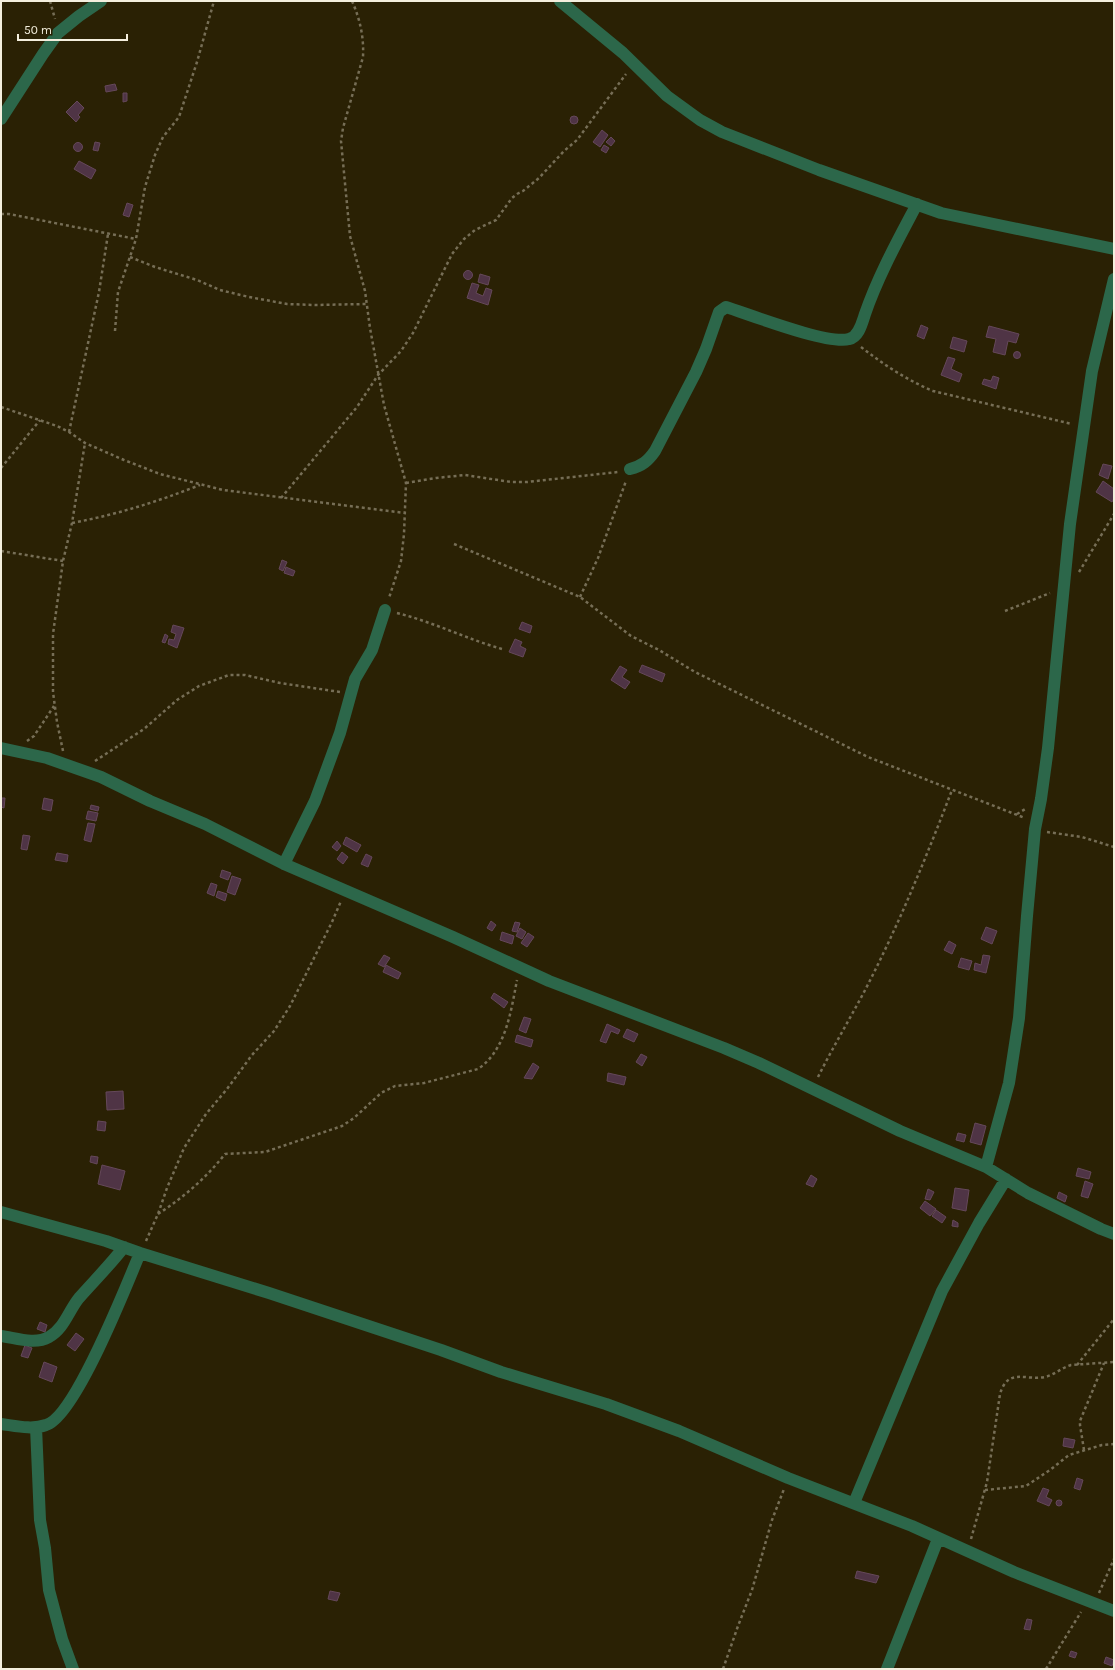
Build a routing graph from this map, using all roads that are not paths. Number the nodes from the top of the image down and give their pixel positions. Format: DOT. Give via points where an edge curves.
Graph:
graph roads {
  1 [pos="101,1"];
  2 [pos="560,1"];
  3 [pos="1,119"];
  4 [pos="917,204"];
  5 [pos="1114,249"];
  6 [pos="1114,279"];
  7 [pos="630,469"];
  8 [pos="385,610"];
  9 [pos="5,749"];
  10 [pos="284,864"];
  11 [pos="986,1166"];
  12 [pos="1006,1179"];
  13 [pos="1,1212"];
  14 [pos="1114,1234"];
  15 [pos="124,1247"];
  16 [pos="140,1253"];
  17 [pos="1,1336"];
  18 [pos="1,1424"];
  19 [pos="36,1426"];
  20 [pos="854,1503"];
  21 [pos="938,1539"];
  22 [pos="1114,1611"];
  23 [pos="73,1669"];
  24 [pos="887,1669"];
  1 -- 3 [label="street" via="58,33"];
  2 -- 4 [label="street" via="668,96 700,120 722,132 819,170"];
  4 -- 5 [label="street" via="941,213"];
  4 -- 7 [label="street" via="881,275 856,335 851,339 817,336 723,308 719,312 696,372 654,451 641,466"];
  6 -- 11 [label="street" via="1092,371 1070,524 1048,748 1036,826 1010,1083"];
  8 -- 10 [label="street" via="372,650 355,678 340,733 315,801"];
  9 -- 10 [label="street" via="34,754 83,770 205,824"];
  10 -- 11 [label="street" via="549,981 759,1063 900,1131"];
  11 -- 12 [label="street"];
  12 -- 14 [label="street" via="1028,1193"];
  12 -- 20 [label="street" via="942,1291"];
  13 -- 15 [label="street"];
  15 -- 16 [label="street"];
  15 -- 17 [label="street" via="79,1299 60,1327 49,1337 28,1340"];
  16 -- 19 [label="street" via="94,1359 77,1390 58,1418 47,1425"];
  16 -- 20 [label="street" via="606,1404"];
  18 -- 19 [label="street" via="26,1428"];
  19 -- 23 [label="street" via="40,1520 49,1590"];
  20 -- 21 [label="street"];
  21 -- 22 [label="street"];
  21 -- 24 [label="street"];
}
